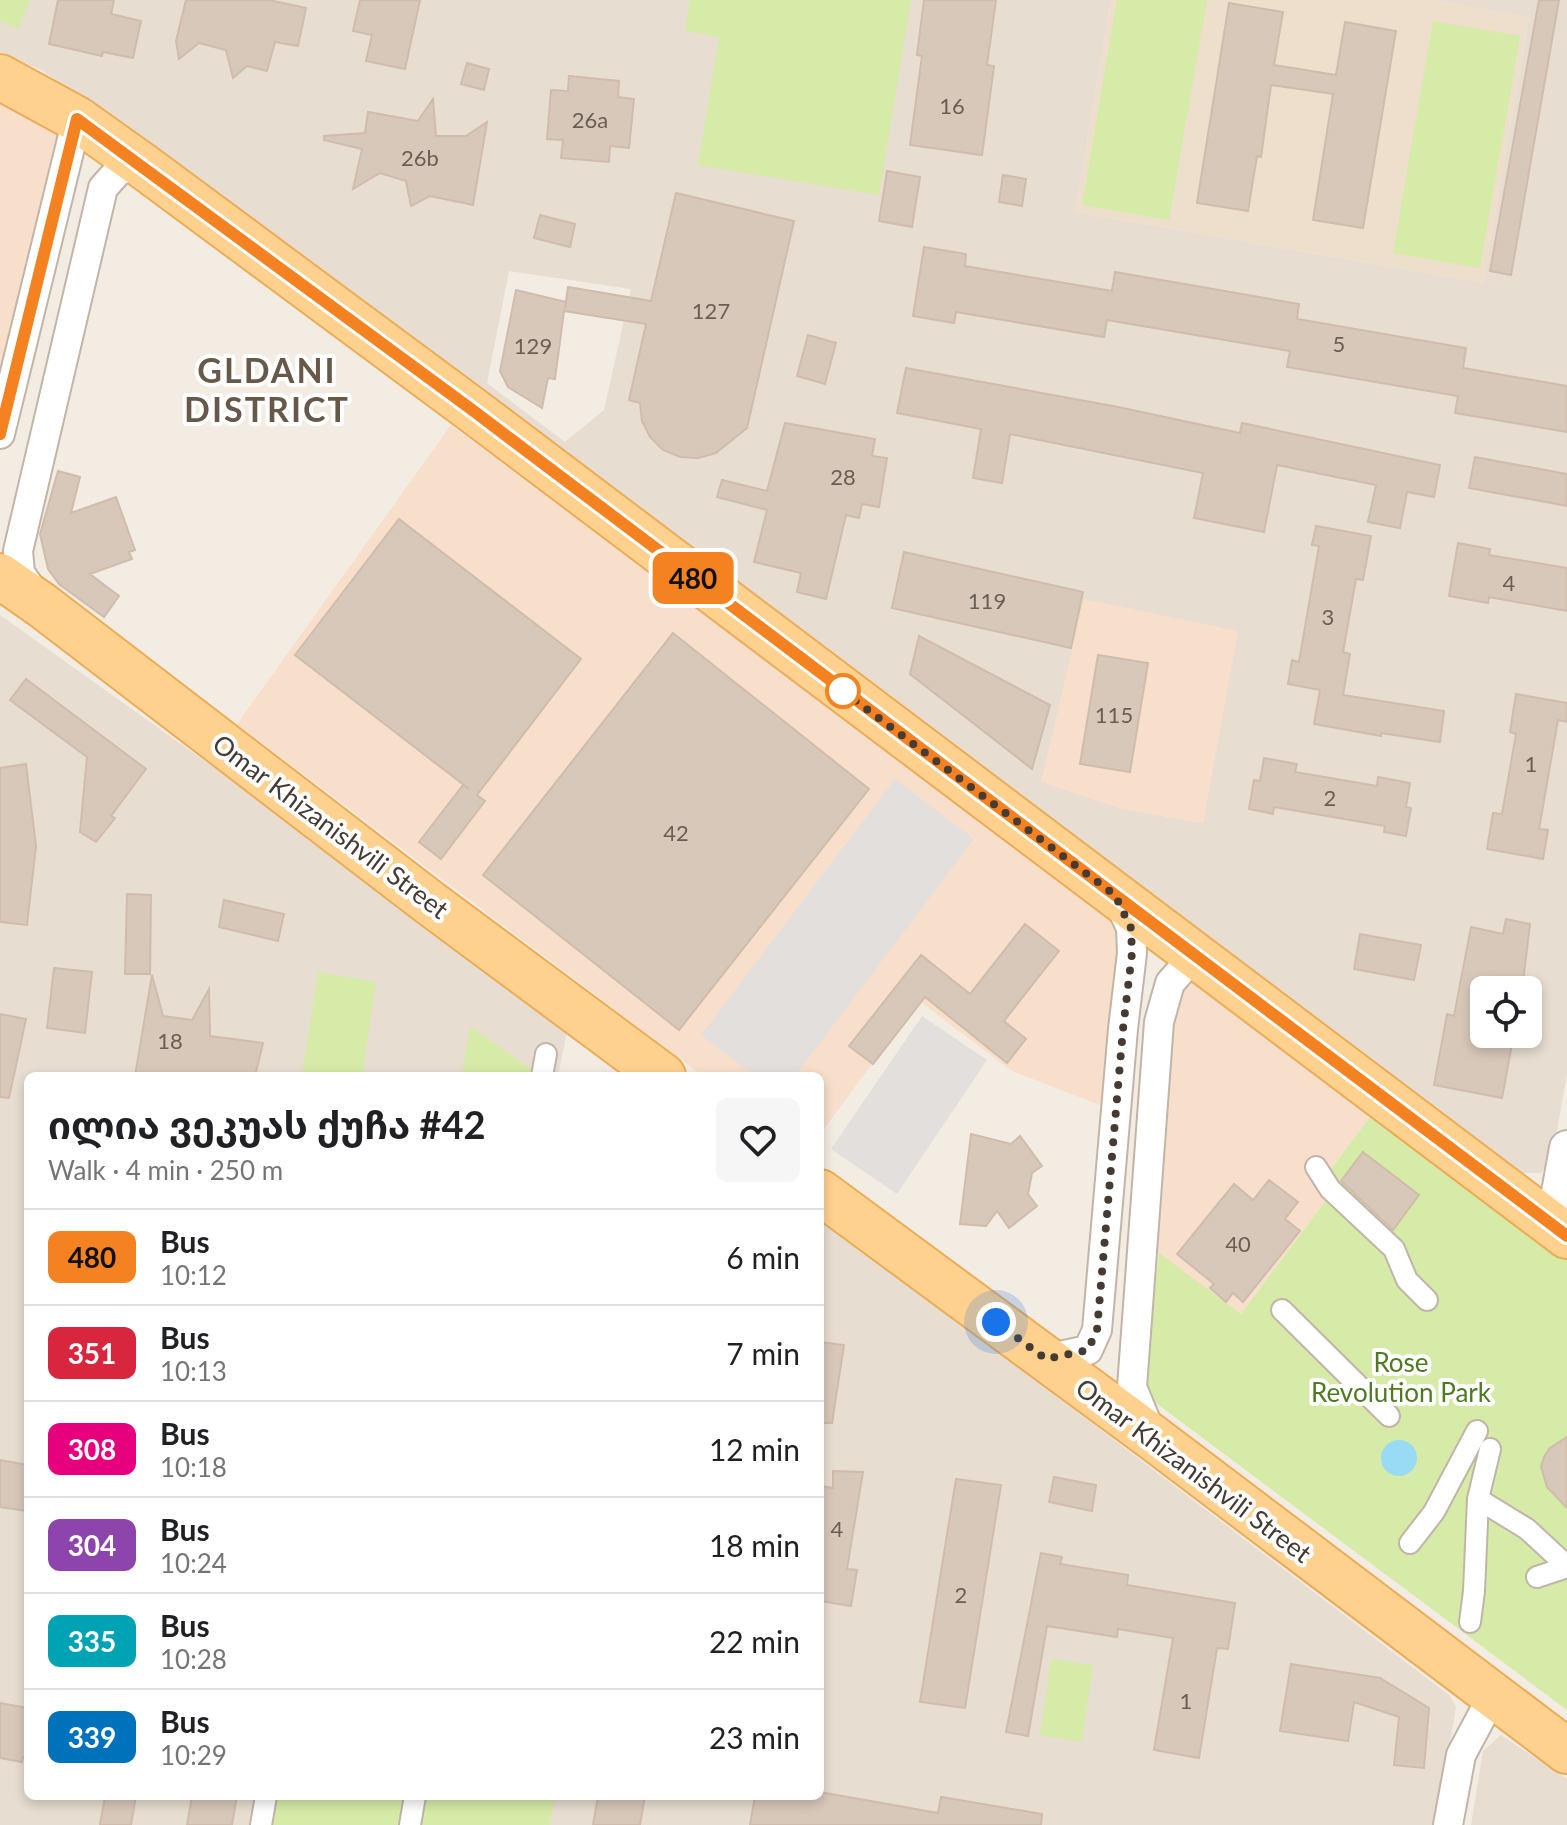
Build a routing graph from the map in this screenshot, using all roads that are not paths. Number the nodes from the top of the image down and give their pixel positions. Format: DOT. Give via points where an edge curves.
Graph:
graph roads {
  1 [pos="0,77"];
  2 [pos="77,119"];
  3 [pos="143,166"];
  4 [pos="0,434"];
  5 [pos="0,576"];
  6 [pos="43,606"];
  7 [pos="1115,895"];
  8 [pos="1207,966"];
  9 [pos="546,1054"];
  10 [pos="543,1072"];
  11 [pos="658,1072"];
  12 [pos="1567,1148"];
  13 [pos="1316,1167"];
  14 [pos="824,1195"];
  15 [pos="1560,1231"];
  16 [pos="1427,1300"];
  17 [pos="1282,1310"];
  18 [pos="1046,1359"];
  19 [pos="1389,1416"];
  20 [pos="1477,1431"];
  21 [pos="1152,1437"];
  22 [pos="1490,1449"];
  23 [pos="1478,1499"];
  24 [pos="1410,1543"];
  25 [pos="1567,1567"];
  26 [pos="1537,1577"];
  27 [pos="1470,1622"];
  28 [pos="1492,1697"];
  29 [pos="1567,1751"];
  30 [pos="265,1800"];
  31 [pos="414,1800"];
  32 [pos="261,1825"];
  33 [pos="410,1825"];
  34 [pos="1448,1825"];
  1 -- 2 [label="main road"];
  2 -- 3 [label="main road"];
  2 -- 4 [label="street"];
  3 -- 6 [label="street" via="119,170 103,188 18,551 20,573"];
  3 -- 7 [label="main road"];
  5 -- 6 [label="main road, Omar Khizanishvili Street"];
  6 -- 11 [label="main road, Omar Khizanishvili Street"];
  7 -- 8 [label="main road"];
  7 -- 18 [label="street" via="1131,928 1132,953 1097,1330 1088,1350"];
  8 -- 15 [label="main road"];
  8 -- 21 [label="street" via="1186,965 1170,983 1159,1022 1132,1387"];
  9 -- 10 [label="street"];
  12 -- 15 [label="street"];
  13 -- 16 [label="street" via="1330,1189 1394,1249 1407,1280"];
  14 -- 18 [label="main road, Omar Khizanishvili Street"];
  17 -- 19 [label="street"];
  18 -- 21 [label="main road, Omar Khizanishvili Street"];
  20 -- 24 [label="street" via="1445,1477 1434,1512"];
  21 -- 28 [label="main road, Omar Khizanishvili Street"];
  22 -- 23 [label="street"];
  23 -- 25 [label="street" via="1527,1529"];
  23 -- 27 [label="street"];
  25 -- 26 [label="street"];
  28 -- 29 [label="main road, Omar Khizanishvili Street"];
  28 -- 34 [label="street" via="1461,1755"];
  30 -- 32 [label="street"];
  31 -- 33 [label="street"];
}
